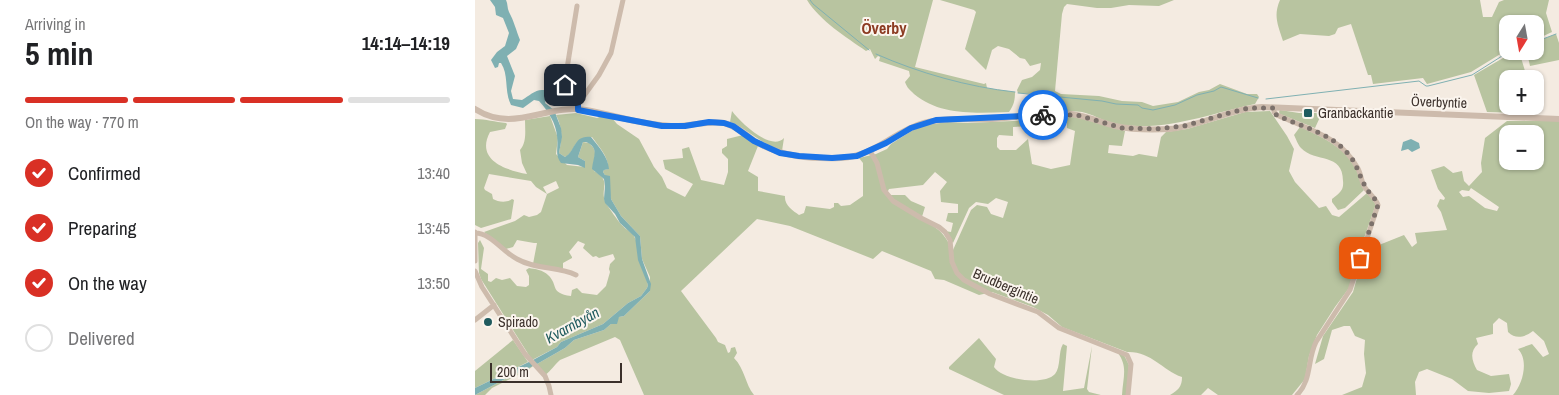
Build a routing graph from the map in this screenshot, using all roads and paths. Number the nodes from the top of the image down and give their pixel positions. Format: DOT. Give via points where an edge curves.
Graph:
graph roads {
  1 [pos="623,0"];
  2 [pos="577,6"];
  3 [pos="578,107"];
  4 [pos="1274,108"];
  5 [pos="475,109"];
  6 [pos="1559,119"];
  7 [pos="870,151"];
  8 [pos="475,232"];
  9 [pos="475,261"];
  10 [pos="475,271"];
  11 [pos="576,275"];
  12 [pos="494,305"];
  13 [pos="475,320"];
  14 [pos="551,395"];
  15 [pos="1128,395"];
  16 [pos="1297,395"];
  1 -- 3 [label="street" via="611,52"];
  2 -- 3 [label="street" via="565,85"];
  3 -- 5 [label="street, Överbyntie" via="500,120"];
  3 -- 7 [label="street, Överbyntie" via="662,126 724,123 773,151 793,156 842,158"];
  4 -- 6 [label="street, Överbyntie"];
  4 -- 7 [label="street, Överbyntie" via="1249,108 1184,126 1156,129 1122,128 1071,114 944,120 916,126"];
  4 -- 16 [label="street" via="1275,114 1321,134 1350,155 1363,184 1378,205 1350,290 1314,345 1305,387"];
  7 -- 15 [label="street, Brudbergintie" via="877,163 884,190 893,201 945,232 950,240 957,273 964,280 1038,312 1059,328 1127,355 1131,364"];
  8 -- 9 [label="street"];
  8 -- 11 [label="street" via="488,237 519,260 537,267 568,270"];
  10 -- 12 [label="street"];
  12 -- 13 [label="street"];
  12 -- 14 [label="street" via="529,360 548,382"];
}
